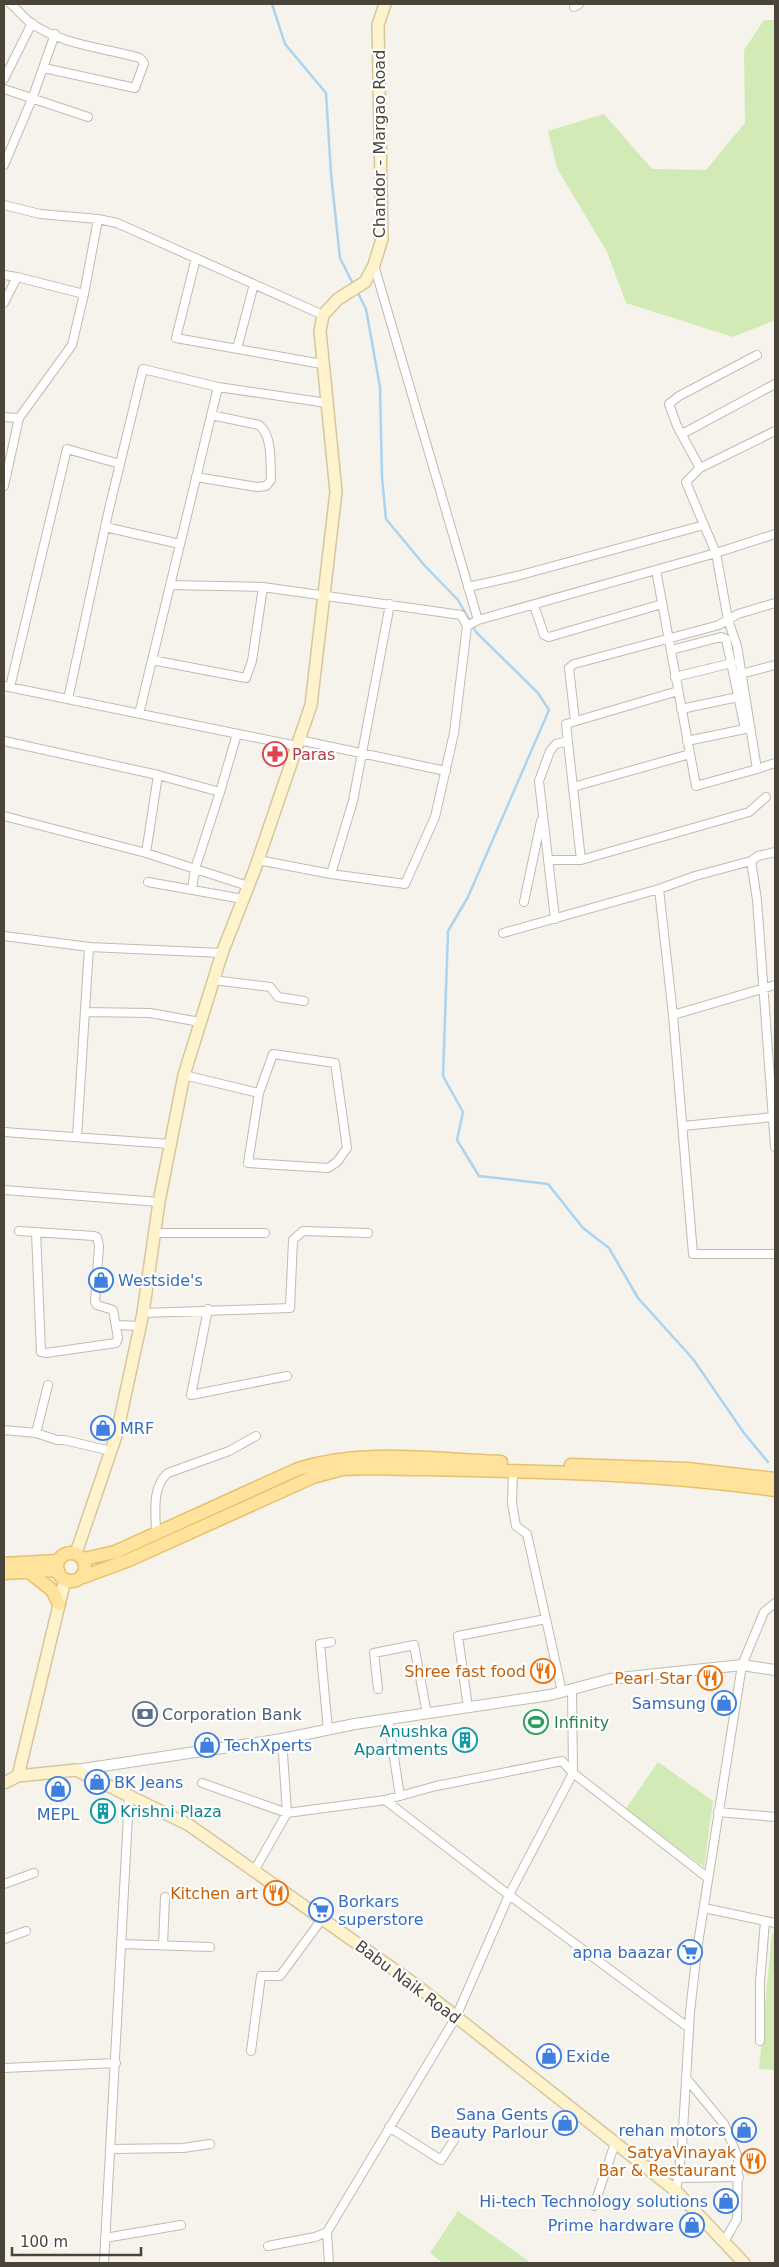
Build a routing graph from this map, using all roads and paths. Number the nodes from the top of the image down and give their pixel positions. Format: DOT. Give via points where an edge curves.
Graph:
graph roads {
  1 [pos="11,4"];
  2 [pos="385,4"];
  3 [pos="32,23"];
  4 [pos="55,34"];
  5 [pos="44,68"];
  6 [pos="4,79"];
  7 [pos="4,89"];
  8 [pos="32,100"];
  9 [pos="88,117"];
  10 [pos="4,164"];
  11 [pos="4,205"];
  12 [pos="98,219"];
  13 [pos="196,258"];
  14 [pos="374,265"];
  15 [pos="4,275"];
  16 [pos="17,278"];
  17 [pos="254,284"];
  18 [pos="84,294"];
  19 [pos="4,303"];
  20 [pos="323,315"];
  21 [pos="237,349"];
  22 [pos="757,354"];
  23 [pos="322,364"];
  24 [pos="775,384"];
  25 [pos="218,387"];
  26 [pos="327,403"];
  27 [pos="212,415"];
  28 [pos="4,417"];
  29 [pos="19,418"];
  30 [pos="775,431"];
  31 [pos="682,434"];
  32 [pos="120,464"];
  33 [pos="700,468"];
  34 [pos="196,477"];
  35 [pos="4,486"];
  36 [pos="704,525"];
  37 [pos="105,527"];
  38 [pos="775,534"];
  39 [pos="180,544"];
  40 [pos="716,553"];
  41 [pos="656,570"];
  42 [pos="170,585"];
  43 [pos="264,587"];
  44 [pos="468,587"];
  45 [pos="324,594"];
  46 [pos="775,603"];
  47 [pos="390,604"];
  48 [pos="534,604"];
  49 [pos="662,604"];
  50 [pos="478,620"];
  51 [pos="728,620"];
  52 [pos="467,626"];
  53 [pos="668,639"];
  54 [pos="670,650"];
  55 [pos="152,660"];
  56 [pos="732,663"];
  57 [pos="775,665"];
  58 [pos="742,674"];
  59 [pos="675,677"];
  60 [pos="7,686"];
  61 [pos="678,691"];
  62 [pos="738,697"];
  63 [pos="68,699"];
  64 [pos="682,709"];
  65 [pos="139,714"];
  66 [pos="575,721"];
  67 [pos="237,734"];
  68 [pos="4,741"];
  69 [pos="568,741"];
  70 [pos="687,741"];
  71 [pos="298,743"];
  72 [pos="362,753"];
  73 [pos="690,754"];
  74 [pos="775,763"];
  75 [pos="757,769"];
  76 [pos="446,771"];
  77 [pos="158,775"];
  78 [pos="573,786"];
  79 [pos="220,792"];
  80 [pos="766,797"];
  81 [pos="543,813"];
  82 [pos="4,816"];
  83 [pos="775,852"];
  84 [pos="146,853"];
  85 [pos="258,860"];
  86 [pos="548,860"];
  87 [pos="581,860"];
  88 [pos="751,861"];
  89 [pos="196,868"];
  90 [pos="331,874"];
  91 [pos="148,882"];
  92 [pos="248,886"];
  93 [pos="192,889"];
  94 [pos="659,889"];
  95 [pos="243,900"];
  96 [pos="524,902"];
  97 [pos="554,919"];
  98 [pos="503,934"];
  99 [pos="4,936"];
  100 [pos="89,947"];
  101 [pos="222,953"];
  102 [pos="213,980"];
  103 [pos="775,985"];
  104 [pos="763,989"];
  105 [pos="304,1002"];
  106 [pos="85,1012"];
  107 [pos="673,1015"];
  108 [pos="200,1022"];
  109 [pos="184,1075"];
  110 [pos="772,1076"];
  111 [pos="259,1093"];
  112 [pos="773,1117"];
  113 [pos="683,1126"];
  114 [pos="4,1132"];
  115 [pos="77,1137"];
  116 [pos="170,1144"];
  117 [pos="775,1147"];
  118 [pos="4,1190"];
  119 [pos="159,1202"];
  120 [pos="19,1231"];
  121 [pos="36,1232"];
  122 [pos="155,1233"];
  123 [pos="265,1233"];
  124 [pos="368,1233"];
  125 [pos="775,1254"];
  126 [pos="208,1309"];
  127 [pos="143,1313"];
  128 [pos="117,1325"];
  129 [pos="140,1326"];
  130 [pos="287,1376"];
  131 [pos="48,1385"];
  132 [pos="4,1430"];
  133 [pos="36,1432"];
  134 [pos="256,1436"];
  135 [pos="111,1451"];
  136 [pos="513,1471"];
  137 [pos="775,1479"];
  138 [pos="775,1490"];
  139 [pos="156,1534"];
  140 [pos="80,1556"];
  141 [pos="4,1564"];
  142 [pos="60,1570"];
  143 [pos="29,1572"];
  144 [pos="4,1573"];
  145 [pos="80,1578"];
  146 [pos="775,1603"];
  147 [pos="59,1604"];
  148 [pos="546,1619"];
  149 [pos="332,1642"];
  150 [pos="742,1665"];
  151 [pos="775,1670"];
  152 [pos="378,1689"];
  153 [pos="567,1690"];
  154 [pos="468,1708"];
  155 [pos="427,1714"];
  156 [pos="388,1719"];
  157 [pos="328,1730"];
  158 [pos="282,1739"];
  159 [pos="76,1770"];
  160 [pos="574,1772"];
  161 [pos="18,1776"];
  162 [pos="4,1783"];
  163 [pos="202,1783"];
  164 [pos="400,1796"];
  165 [pos="129,1797"];
  166 [pos="385,1800"];
  167 [pos="718,1812"];
  168 [pos="287,1813"];
  169 [pos="775,1817"];
  170 [pos="254,1871"];
  171 [pos="34,1873"];
  172 [pos="708,1878"];
  173 [pos="4,1884"];
  174 [pos="509,1895"];
  175 [pos="164,1897"];
  176 [pos="704,1908"];
  177 [pos="322,1919"];
  178 [pos="765,1920"];
  179 [pos="775,1923"];
  180 [pos="26,1931"];
  181 [pos="4,1939"];
  182 [pos="121,1944"];
  183 [pos="163,1945"];
  184 [pos="210,1946"];
  185 [pos="456,2017"];
  186 [pos="689,2028"];
  187 [pos="760,2040"];
  188 [pos="251,2051"];
  189 [pos="116,2063"];
  190 [pos="4,2068"];
  191 [pos="686,2078"];
  192 [pos="390,2127"];
  193 [pos="454,2140"];
  194 [pos="615,2143"];
  195 [pos="210,2144"];
  196 [pos="111,2149"];
  197 [pos="739,2177"];
  198 [pos="678,2178"];
  199 [pos="676,2191"];
  200 [pos="594,2206"];
  201 [pos="181,2225"];
  202 [pos="327,2232"];
  203 [pos="105,2238"];
  204 [pos="724,2242"];
  205 [pos="268,2246"];
  206 [pos="104,2263"];
  207 [pos="329,2263"];
  208 [pos="744,2263"];
  1 -- 3 [label="street"];
  2 -- 14 [label="main road, Chandor - Margao Road" via="378,25 382,239"];
  3 -- 4 [label="street"];
  3 -- 6 [label="street"];
  4 -- 5 [label="street"];
  4 -- 5 [label="street" via="143,59 144,63 135,88"];
  5 -- 8 [label="street"];
  7 -- 8 [label="street"];
  8 -- 9 [label="street"];
  8 -- 10 [label="street"];
  11 -- 12 [label="street" via="40,214"];
  12 -- 13 [label="street" via="117,223"];
  12 -- 18 [label="street"];
  13 -- 17 [label="street"];
  13 -- 21 [label="street" via="176,338"];
  14 -- 20 [label="main road, Chandor - Margao Road" via="365,282 338,299"];
  14 -- 44 [label="street"];
  15 -- 16 [label="street"];
  16 -- 18 [label="street"];
  16 -- 19 [label="street"];
  17 -- 20 [label="street"];
  17 -- 21 [label="street"];
  18 -- 29 [label="street" via="72,345"];
  20 -- 23 [label="main road" via="320,331"];
  21 -- 23 [label="street"];
  22 -- 31 [label="street" via="669,404"];
  23 -- 26 [label="main road"];
  24 -- 31 [label="street"];
  25 -- 26 [label="street"];
  25 -- 27 [label="street"];
  25 -- 32 [label="street" via="143,369"];
  26 -- 45 [label="main road" via="336,492"];
  27 -- 34 [label="street"];
  27 -- 34 [label="street" via="265,429 271,480 266,486 257,487"];
  28 -- 29 [label="street"];
  29 -- 35 [label="street"];
  30 -- 33 [label="street"];
  31 -- 33 [label="street"];
  32 -- 37 [label="street"];
  32 -- 60 [label="street" via="67,449"];
  33 -- 36 [label="street" via="686,482"];
  34 -- 39 [label="street"];
  36 -- 40 [label="street"];
  36 -- 44 [label="street"];
  37 -- 39 [label="street"];
  37 -- 63 [label="street"];
  38 -- 40 [label="street"];
  39 -- 42 [label="street"];
  40 -- 41 [label="street"];
  40 -- 51 [label="street"];
  41 -- 48 [label="street"];
  41 -- 49 [label="street"];
  42 -- 43 [label="street"];
  42 -- 55 [label="street"];
  43 -- 45 [label="street"];
  43 -- 55 [label="street" via="252,661 246,678"];
  44 -- 50 [label="street"];
  45 -- 47 [label="street"];
  45 -- 71 [label="main road" via="311,705"];
  46 -- 51 [label="street"];
  47 -- 52 [label="street" via="461,615"];
  47 -- 72 [label="street"];
  48 -- 49 [label="street" via="541,631 549,637"];
  48 -- 50 [label="street"];
  49 -- 53 [label="street"];
  50 -- 52 [label="street"];
  51 -- 53 [label="street"];
  51 -- 58 [label="street"];
  52 -- 76 [label="street"];
  53 -- 54 [label="street"];
  53 -- 66 [label="street" via="569,668"];
  54 -- 56 [label="street" via="721,637 726,639"];
  54 -- 59 [label="street"];
  55 -- 65 [label="street"];
  56 -- 59 [label="street"];
  56 -- 62 [label="street"];
  57 -- 58 [label="street"];
  58 -- 75 [label="street"];
  59 -- 61 [label="street"];
  60 -- 63 [label="street"];
  61 -- 64 [label="street"];
  61 -- 66 [label="street"];
  62 -- 64 [label="street"];
  62 -- 70 [label="street" via="745,729"];
  63 -- 65 [label="street"];
  64 -- 70 [label="street"];
  65 -- 67 [label="street"];
  66 -- 69 [label="street" via="566,724"];
  67 -- 71 [label="street"];
  67 -- 79 [label="street"];
  68 -- 77 [label="street"];
  69 -- 78 [label="street"];
  69 -- 81 [label="street" via="556,744 545,762 539,781"];
  70 -- 73 [label="street"];
  71 -- 72 [label="street"];
  71 -- 85 [label="main road"];
  72 -- 76 [label="street"];
  72 -- 90 [label="street" via="353,802"];
  73 -- 75 [label="street" via="696,786"];
  73 -- 78 [label="street"];
  74 -- 75 [label="street"];
  76 -- 90 [label="street" via="435,817 405,884"];
  77 -- 79 [label="street"];
  77 -- 84 [label="street"];
  78 -- 87 [label="street"];
  79 -- 89 [label="street"];
  80 -- 87 [label="street" via="749,812"];
  81 -- 86 [label="street"];
  81 -- 96 [label="street"];
  82 -- 84 [label="street"];
  83 -- 88 [label="street"];
  84 -- 89 [label="street"];
  85 -- 90 [label="street"];
  85 -- 92 [label="main road"];
  86 -- 87 [label="street"];
  86 -- 97 [label="street"];
  88 -- 94 [label="street"];
  88 -- 104 [label="street"];
  89 -- 92 [label="street"];
  89 -- 93 [label="street"];
  91 -- 93 [label="street"];
  92 -- 95 [label="main road"];
  93 -- 95 [label="street"];
  94 -- 97 [label="street"];
  94 -- 107 [label="street"];
  95 -- 101 [label="main road"];
  97 -- 98 [label="street"];
  99 -- 100 [label="street"];
  100 -- 101 [label="street"];
  100 -- 106 [label="street"];
  101 -- 102 [label="main road"];
  102 -- 105 [label="street" via="270,987 278,997"];
  102 -- 108 [label="main road"];
  103 -- 104 [label="street"];
  104 -- 107 [label="street"];
  104 -- 110 [label="street"];
  106 -- 108 [label="street" via="150,1013"];
  106 -- 115 [label="street"];
  107 -- 113 [label="street"];
  108 -- 109 [label="main road"];
  109 -- 111 [label="street"];
  109 -- 116 [label="main road"];
  110 -- 112 [label="street"];
  111 -- 111 [label="street" via="248,1163 328,1168 337,1162 347,1148 335,1063 273,1054"];
  112 -- 113 [label="street"];
  112 -- 117 [label="street"];
  113 -- 125 [label="street" via="693,1254"];
  114 -- 115 [label="street"];
  115 -- 116 [label="street"];
  116 -- 119 [label="main road"];
  118 -- 119 [label="street"];
  119 -- 122 [label="main road"];
  120 -- 121 [label="street"];
  121 -- 128 [label="street" via="97,1237 95,1302 113,1310"];
  121 -- 128 [label="street" via="40,1352 113,1344 118,1338"];
  122 -- 123 [label="street"];
  122 -- 127 [label="main road"];
  124 -- 126 [label="street" via="303,1231 293,1240 290,1308"];
  126 -- 127 [label="street"];
  126 -- 130 [label="street" via="191,1395"];
  127 -- 129 [label="main road"];
  128 -- 129 [label="street"];
  129 -- 135 [label="main road"];
  131 -- 133 [label="street"];
  132 -- 133 [label="street"];
  133 -- 135 [label="street" via="57,1440"];
  134 -- 139 [label="street" via="229,1451 162,1477 156,1495"];
  135 -- 140 [label="main road"];
  136 -- 138 [label="main road" via="728,1484"];
  136 -- 145 [label="main road" via="369,1468 328,1472 129,1560"];
  136 -- 148 [label="street" via="512,1503 516,1526 527,1534"];
  137 -- 139 [label="main road" via="687,1469 353,1457 298,1469"];
  139 -- 140 [label="main road" via="115,1552"];
  140 -- 142 [label="main road" via="64,1555"];
  140 -- 145 [label="main road" via="85,1568"];
  141 -- 142 [label="main road"];
  142 -- 143 [label="main road"];
  142 -- 145 [label="main road" via="74,1581"];
  142 -- 147 [label="main road"];
  143 -- 144 [label="main road"];
  143 -- 147 [label="main road" via="52,1590"];
  146 -- 150 [label="street" via="764,1612"];
  147 -- 161 [label="main road"];
  148 -- 153 [label="street"];
  148 -- 154 [label="street" via="458,1636"];
  149 -- 157 [label="street" via="320,1644"];
  150 -- 151 [label="street"];
  150 -- 153 [label="street" via="610,1679"];
  150 -- 167 [label="street"];
  152 -- 155 [label="street" via="374,1653 414,1645"];
  153 -- 154 [label="street"];
  153 -- 160 [label="street"];
  154 -- 155 [label="street"];
  155 -- 156 [label="street"];
  156 -- 157 [label="street"];
  156 -- 164 [label="street"];
  157 -- 158 [label="street"];
  158 -- 159 [label="street"];
  158 -- 168 [label="street"];
  159 -- 161 [label="main road"];
  159 -- 165 [label="main road, Babu Naik Road"];
  160 -- 164 [label="street" via="562,1761"];
  160 -- 172 [label="street"];
  160 -- 174 [label="street"];
  161 -- 162 [label="main road"];
  163 -- 168 [label="street"];
  164 -- 166 [label="street"];
  165 -- 170 [label="main road, Babu Naik Road" via="189,1825"];
  165 -- 182 [label="street"];
  166 -- 168 [label="street"];
  166 -- 174 [label="street"];
  167 -- 169 [label="street"];
  167 -- 172 [label="street"];
  168 -- 170 [label="street"];
  170 -- 177 [label="main road, Babu Naik Road"];
  171 -- 173 [label="street"];
  172 -- 176 [label="street"];
  174 -- 185 [label="street"];
  174 -- 186 [label="street"];
  175 -- 183 [label="street"];
  176 -- 178 [label="street"];
  176 -- 186 [label="street"];
  177 -- 185 [label="main road, Babu Naik Road"];
  177 -- 188 [label="street" via="280,1976 261,1976"];
  178 -- 179 [label="street"];
  178 -- 187 [label="street"];
  180 -- 181 [label="street"];
  182 -- 183 [label="street"];
  182 -- 189 [label="street"];
  183 -- 184 [label="street"];
  185 -- 192 [label="street"];
  185 -- 194 [label="main road, Babu Naik Road"];
  186 -- 191 [label="street"];
  189 -- 190 [label="street"];
  189 -- 196 [label="street"];
  191 -- 197 [label="street" via="724,2124 738,2158"];
  191 -- 198 [label="street"];
  192 -- 193 [label="street" via="441,2160"];
  192 -- 202 [label="street"];
  194 -- 199 [label="main road, Babu Naik Road"];
  194 -- 200 [label="street"];
  195 -- 196 [label="street" via="183,2148"];
  196 -- 203 [label="street"];
  197 -- 198 [label="street"];
  197 -- 204 [label="street" via="737,2219"];
  198 -- 199 [label="street"];
  199 -- 204 [label="main road, Babu Naik Road"];
  201 -- 203 [label="street"];
  202 -- 205 [label="street"];
  202 -- 207 [label="street"];
  203 -- 206 [label="street"];
  204 -- 208 [label="main road, Babu Naik Road"];
}
